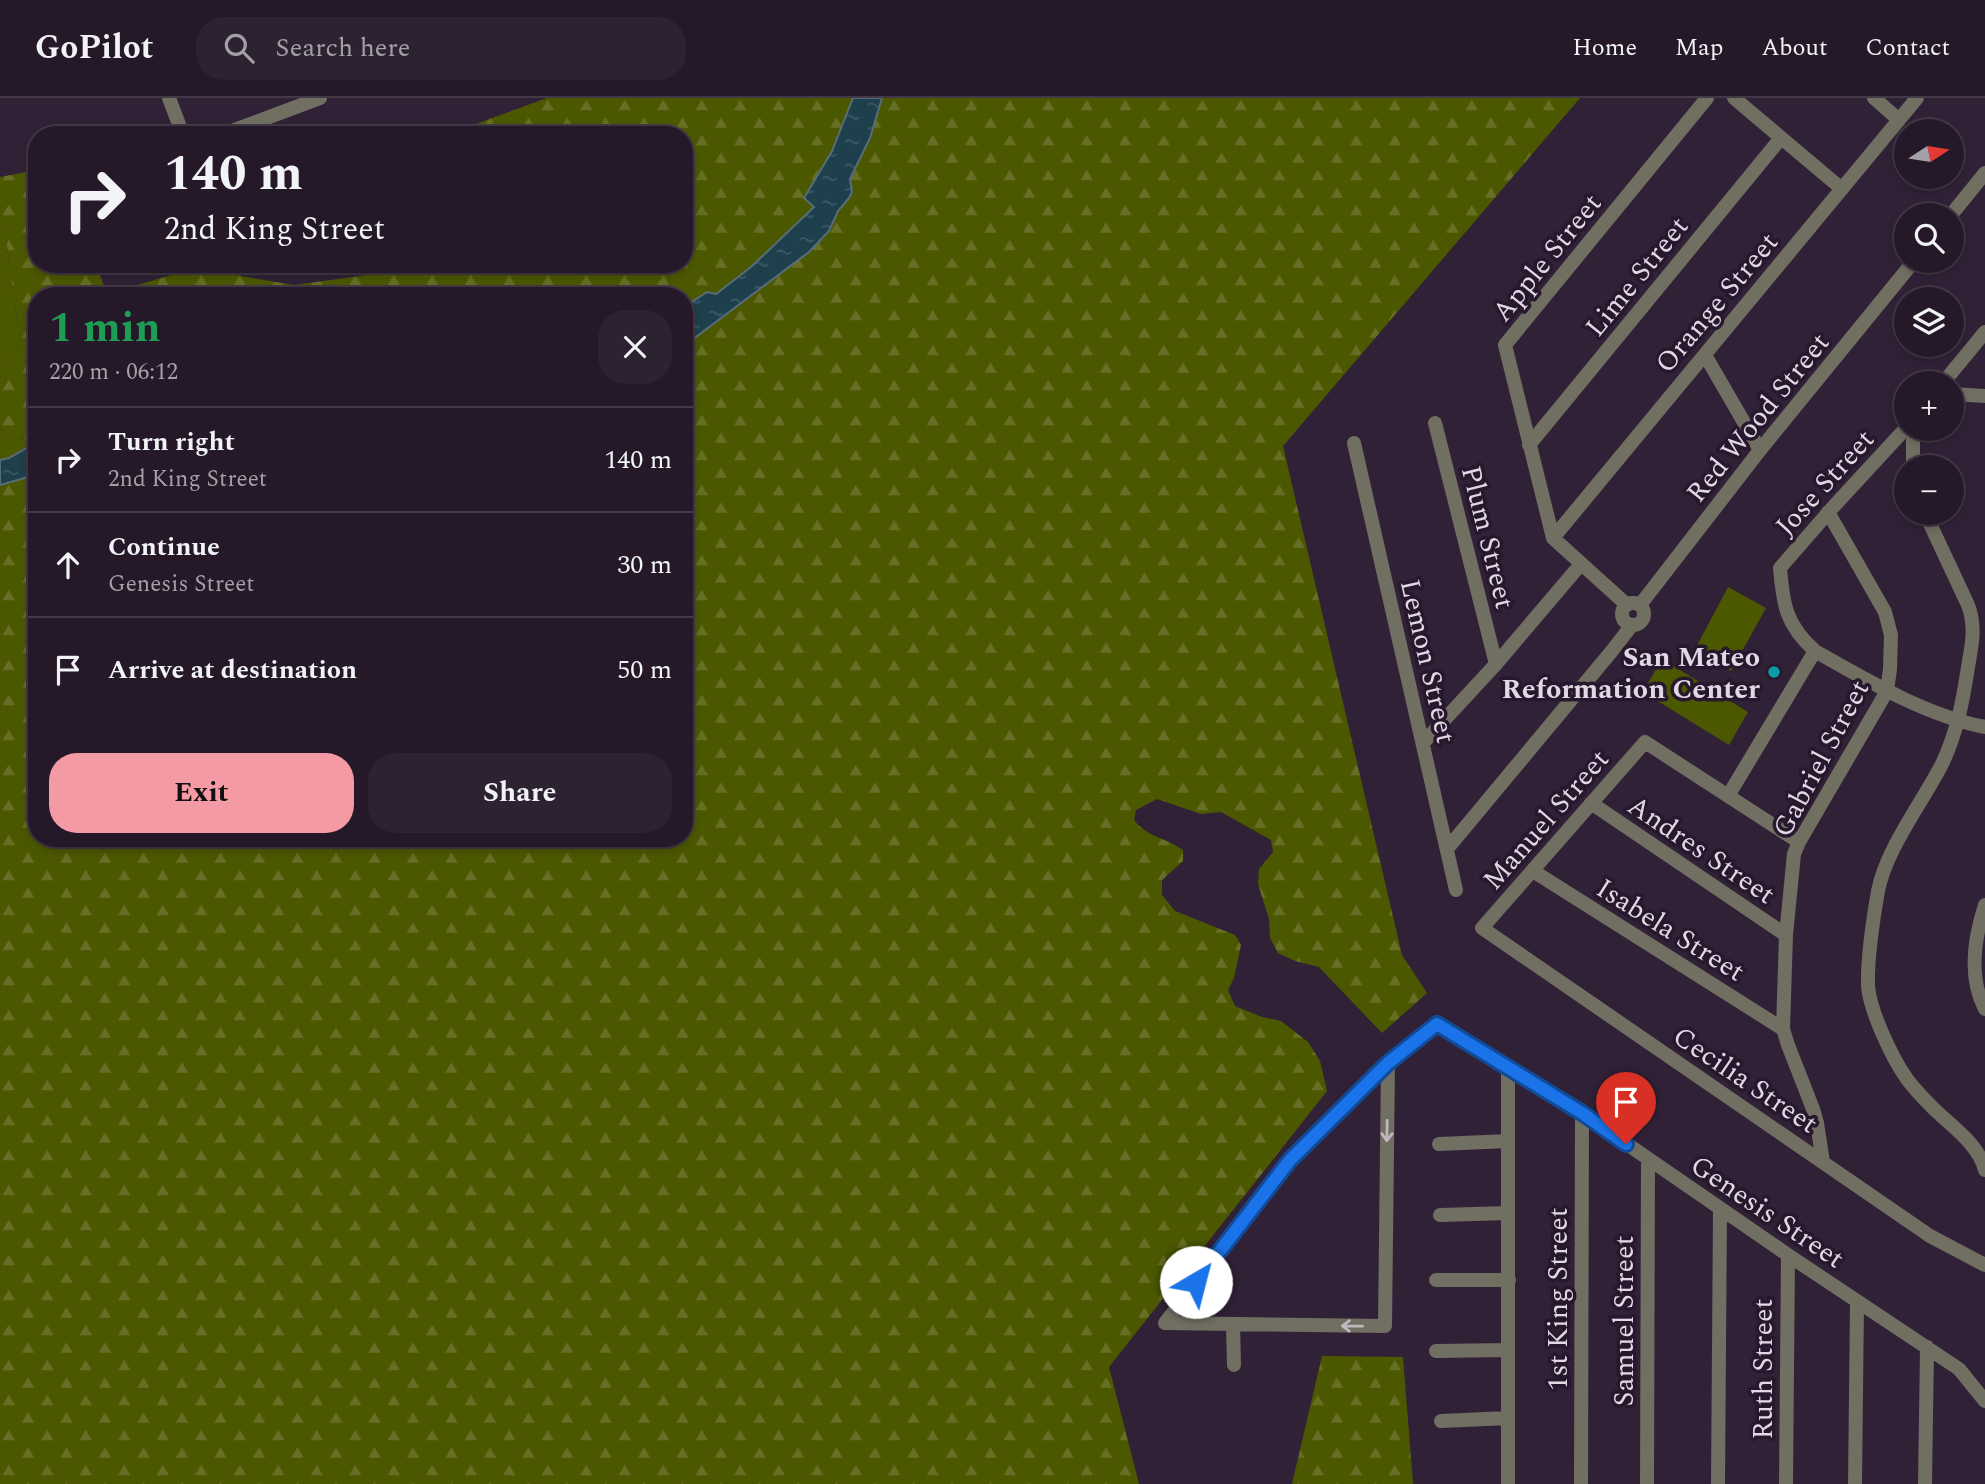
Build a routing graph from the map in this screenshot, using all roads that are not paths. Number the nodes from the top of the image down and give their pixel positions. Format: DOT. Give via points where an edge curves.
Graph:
graph roads {
  1 [pos="169,98"];
  2 [pos="320,98"];
  3 [pos="1707,98"];
  4 [pos="1734,98"];
  5 [pos="1874,98"];
  6 [pos="1917,98"];
  7 [pos="1898,119"];
  8 [pos="1900,119"];
  9 [pos="180,126"];
  10 [pos="245,126"];
  11 [pos="1894,126"];
  12 [pos="1781,138"];
  13 [pos="1985,173"];
  14 [pos="1842,189"];
  15 [pos="1961,203"];
  16 [pos="1904,273"];
  17 [pos="1985,332"];
  18 [pos="1705,355"];
  19 [pos="1953,371"];
  20 [pos="1964,395"];
  21 [pos="1985,396"];
  22 [pos="1435,423"];
  23 [pos="1894,441"];
  24 [pos="1354,443"];
  25 [pos="1529,445"];
  26 [pos="1760,450"];
  27 [pos="1828,512"];
  28 [pos="1931,525"];
  29 [pos="1553,538"];
  30 [pos="1581,564"];
  31 [pos="1634,605"];
  32 [pos="1815,651"];
  33 [pos="1496,664"];
  34 [pos="1887,691"];
  35 [pos="1959,721"];
  36 [pos="1985,727"];
  37 [pos="1423,743"];
  38 [pos="1728,796"];
  39 [pos="1591,803"];
  40 [pos="1799,842"];
  41 [pos="1447,849"];
  42 [pos="1533,871"];
  43 [pos="1456,890"];
  44 [pos="1985,905"];
  45 [pos="1482,928"];
  46 [pos="1786,935"];
  47 [pos="1980,942"];
  48 [pos="1985,1009"];
  49 [pos="1783,1029"];
  50 [pos="1388,1063"];
  51 [pos="1508,1069"];
  52 [pos="1582,1113"];
  53 [pos="1508,1141"];
  54 [pos="1439,1143"];
  55 [pos="1648,1159"];
  56 [pos="1823,1162"];
  57 [pos="1985,1170"];
  58 [pos="1720,1209"];
  59 [pos="1508,1213"];
  60 [pos="1440,1215"];
  61 [pos="1788,1255"];
  62 [pos="1985,1265"];
  63 [pos="1436,1280"];
  64 [pos="1508,1280"];
  65 [pos="1857,1302"];
  66 [pos="1233,1324"];
  67 [pos="1927,1348"];
  68 [pos="1508,1350"];
  69 [pos="1436,1351"];
  70 [pos="1234,1365"];
  71 [pos="1985,1401"];
  72 [pos="1508,1418"];
  73 [pos="1441,1421"];
  74 [pos="1508,1484"];
  75 [pos="1581,1484"];
  76 [pos="1647,1484"];
  77 [pos="1718,1484"];
  78 [pos="1786,1484"];
  79 [pos="1855,1484"];
  80 [pos="1925,1484"];
  1 -- 9 [label="street"];
  2 -- 10 [label="street"];
  3 -- 25 [label="street, Apple Street" via="1505,345"];
  4 -- 12 [label="street"];
  5 -- 7 [label="street"];
  6 -- 8 [label="street, Orange Street"];
  11 -- 14 [label="street, Orange Street"];
  12 -- 14 [label="street"];
  12 -- 25 [label="street, Lime Street"];
  13 -- 15 [label="street"];
  14 -- 18 [label="street, Orange Street"];
  16 -- 26 [label="street, Red Wood Street"];
  17 -- 19 [label="street"];
  18 -- 26 [label="street"];
  18 -- 29 [label="street, Orange Street"];
  20 -- 21 [label="street"];
  22 -- 33 [label="street, Plum Street"];
  23 -- 27 [label="street, Jose Street"];
  24 -- 37 [label="street, Lemon Street"];
  25 -- 29 [label="street, Apple Street"];
  26 -- 31 [label="street, Red Wood Street"];
  27 -- 32 [label="street, Jose Street" via="1780,568 1786,613"];
  27 -- 34 [label="street, Gabriel Street" via="1885,612 1891,635"];
  28 -- 35 [label="street" via="1973,617"];
  29 -- 30 [label="street"];
  30 -- 31 [label="street"];
  30 -- 33 [label="street"];
  31 -- 41 [label="street" via="1623,609 1623,619 1632,625"];
  32 -- 34 [label="street"];
  32 -- 38 [label="street"];
  33 -- 37 [label="street"];
  34 -- 35 [label="street"];
  34 -- 40 [label="street, Gabriel Street"];
  35 -- 36 [label="street"];
  35 -- 57 [label="street" via="1942,764 1883,874 1868,988 1898,1065 1921,1096 1970,1144"];
  37 -- 41 [label="street, Lemon Street"];
  38 -- 39 [label="street, Manuel Street" via="1645,743"];
  38 -- 40 [label="street"];
  39 -- 42 [label="street, Manuel Street"];
  39 -- 46 [label="street, Andres Street"];
  40 -- 46 [label="street, Gabriel Street"];
  41 -- 43 [label="street, Lemon Street"];
  42 -- 45 [label="street, Manuel Street"];
  42 -- 49 [label="street, Isabela Street"];
  44 -- 47 [label="street"];
  45 -- 56 [label="street, Cecilia Street"];
  46 -- 49 [label="street, Gabriel Street"];
  47 -- 48 [label="street" via="1975,982"];
  49 -- 56 [label="street, Gabriel Street" via="1815,1116"];
  50 -- 51 [label="street, Genesis Street" via="1437,1024"];
  50 -- 66 [label="street" via="1290,1160 1165,1323"];
  50 -- 66 [label="street, one-way" via="1385,1326"];
  51 -- 52 [label="street, Genesis Street"];
  51 -- 53 [label="street"];
  52 -- 55 [label="street, Genesis Street"];
  52 -- 75 [label="street, 1st King Street"];
  53 -- 54 [label="street"];
  53 -- 59 [label="street"];
  55 -- 58 [label="street, Genesis Street"];
  55 -- 76 [label="street, Samuel Street"];
  56 -- 62 [label="street, Cecilia Street" via="1930,1236"];
  58 -- 61 [label="street, Genesis Street"];
  58 -- 77 [label="street"];
  59 -- 60 [label="street"];
  59 -- 64 [label="street"];
  61 -- 65 [label="street, Genesis Street"];
  61 -- 78 [label="street, Ruth Street"];
  63 -- 64 [label="street"];
  64 -- 68 [label="street"];
  65 -- 67 [label="street, Genesis Street"];
  65 -- 79 [label="street"];
  66 -- 70 [label="street"];
  67 -- 71 [label="street, Genesis Street" via="1959,1369"];
  67 -- 80 [label="street"];
  68 -- 69 [label="street"];
  68 -- 72 [label="street"];
  72 -- 73 [label="street"];
  72 -- 74 [label="street"];
}
